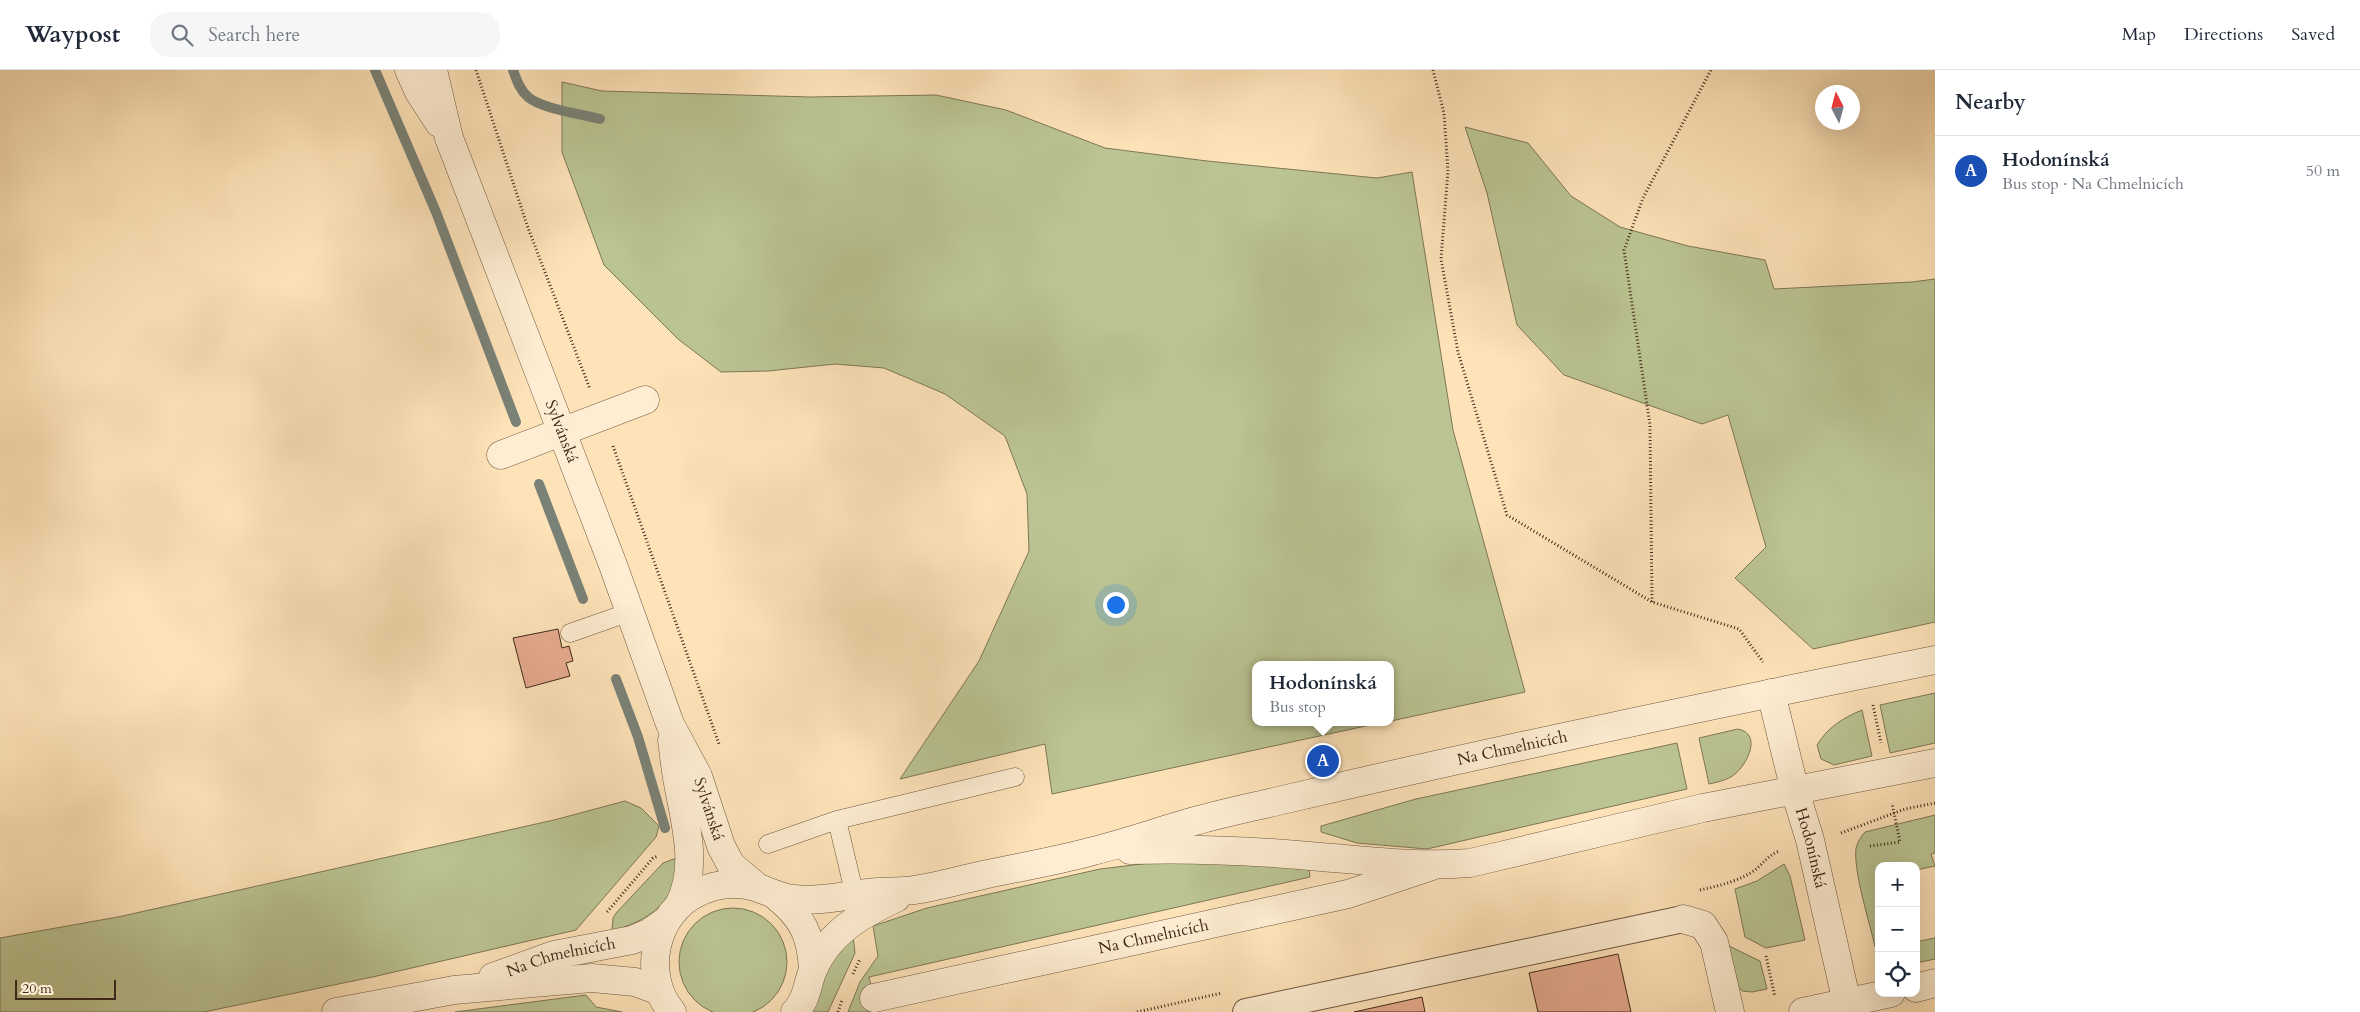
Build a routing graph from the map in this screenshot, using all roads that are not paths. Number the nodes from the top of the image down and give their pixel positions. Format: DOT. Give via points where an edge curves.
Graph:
graph roads {
  1 [pos="409,70"];
  2 [pos="433,70"];
  3 [pos="449,138"];
  4 [pos="645,400"];
  5 [pos="562,432"];
  6 [pos="501,455"];
  7 [pos="630,612"];
  8 [pos="570,633"];
  9 [pos="1935,660"];
  10 [pos="1771,693"];
  11 [pos="670,724"];
  12 [pos="1935,763"];
  13 [pos="1015,777"];
  14 [pos="1795,791"];
  15 [pos="837,820"];
  16 [pos="768,844"];
  17 [pos="1093,852"];
  18 [pos="1432,866"];
  19 [pos="766,891"];
  20 [pos="911,891"];
  21 [pos="855,896"];
  22 [pos="673,913"];
  23 [pos="1683,920"];
  24 [pos="813,969"];
  25 [pos="1935,983"];
  26 [pos="1920,987"];
  27 [pos="454,990"];
  28 [pos="1875,996"];
  29 [pos="874,998"];
  30 [pos="666,1002"];
  31 [pos="1847,1003"];
  32 [pos="336,1012"];
  33 [pos="795,1012"];
  34 [pos="1246,1012"];
  35 [pos="1730,1012"];
  36 [pos="1803,1012"];
  1 -- 3 [label="street, Sylvánská" via="419,92"];
  2 -- 3 [label="street, Sylvánská"];
  3 -- 5 [label="street, Sylvánská"];
  4 -- 5 [label="street"];
  5 -- 6 [label="street"];
  5 -- 7 [label="street, Sylvánská"];
  7 -- 8 [label="lane"];
  7 -- 11 [label="street, Sylvánská"];
  9 -- 10 [label="street, Na Chmelnicích"];
  10 -- 14 [label="street, Hodonínská"];
  10 -- 17 [label="street, Na Chmelnicích" via="1279,800 1193,821"];
  11 -- 19 [label="street, Sylvánská" via="698,776 721,846 731,865"];
  11 -- 22 [label="street, Sylvánská" via="689,860 686,891"];
  12 -- 14 [label="street, Na Chmelnicích"];
  13 -- 15 [label="lane"];
  14 -- 18 [label="street, Na Chmelnicích" via="1703,808 1470,863"];
  14 -- 31 [label="street, Hodonínská" via="1810,840"];
  15 -- 16 [label="lane"];
  15 -- 21 [label="lane"];
  17 -- 18 [label="street, Na Chmelnicích" via="1172,849 1252,852"];
  17 -- 20 [label="street, Na Chmelnicích"];
  18 -- 29 [label="street, Na Chmelnicích" via="1348,894"];
  19 -- 21 [label="street, Na Chmelnicích" via="793,899"];
  19 -- 22 [label="street, Na Chmelnicích" via="736,883 714,886 695,893"];
  19 -- 24 [label="street, Na Chmelnicích" via="793,910 805,927 812,948"];
  20 -- 21 [label="street, Na Chmelnicích"];
  20 -- 24 [label="street, Na Chmelnicích" via="866,912 842,928"];
  22 -- 27 [label="street, Na Chmelnicích" via="649,933 632,940 554,955"];
  22 -- 30 [label="street, Na Chmelnicích" via="658,939 654,959"];
  23 -- 34 [label="street"];
  23 -- 35 [label="street" via="1703,925 1714,942"];
  24 -- 33 [label="street, Na Chmelnicích" via="808,990"];
  25 -- 26 [label="street"];
  27 -- 30 [label="street, Na Chmelnicích" via="592,978 635,982"];
  27 -- 32 [label="street, Na Chmelnicích"];
  28 -- 31 [label="street"];
  31 -- 36 [label="street"];
}
